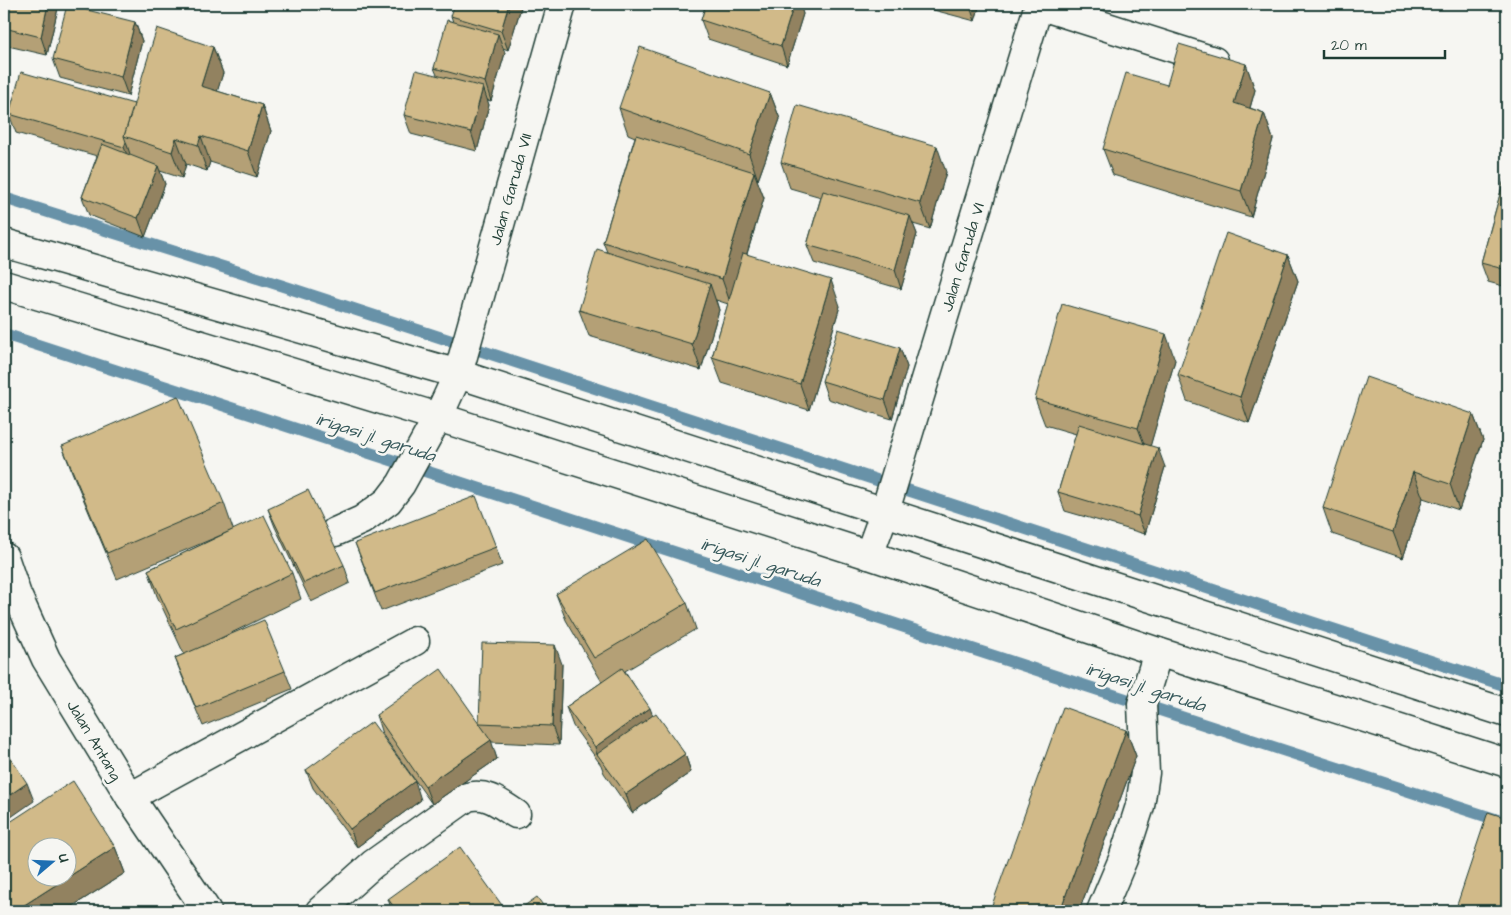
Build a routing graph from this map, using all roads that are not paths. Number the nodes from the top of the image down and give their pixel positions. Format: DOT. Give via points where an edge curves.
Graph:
graph roads {
  1 [pos="562,4"];
  2 [pos="1039,4"];
  3 [pos="1222,64"];
  4 [pos="4,244"];
  5 [pos="4,285"];
  6 [pos="458,374"];
  7 [pos="438,417"];
  8 [pos="885,511"];
  9 [pos="335,532"];
  10 [pos="868,555"];
  11 [pos="4,557"];
  12 [pos="415,641"];
  13 [pos="1158,652"];
  14 [pos="1507,713"];
  15 [pos="1507,763"];
  16 [pos="130,797"];
  17 [pos="516,814"];
  18 [pos="207,911"];
  19 [pos="320,911"];
  20 [pos="1101,911"];
  1 -- 6 [label="main road, Jalan Garuda VII"];
  2 -- 3 [label="main road"];
  2 -- 8 [label="main road, Jalan Garuda VI"];
  4 -- 6 [label="main road"];
  5 -- 7 [label="main road"];
  6 -- 7 [label="main road, Jalan Garuda VII"];
  6 -- 8 [label="main road"];
  7 -- 9 [label="main road, Jalan Garuda VII" via="388,501 362,520"];
  7 -- 10 [label="main road"];
  8 -- 10 [label="main road, Jalan Garuda VI"];
  8 -- 14 [label="main road"];
  10 -- 13 [label="main road"];
  11 -- 16 [label="main road, Jalan Antang" via="46,659"];
  12 -- 16 [label="main road"];
  13 -- 15 [label="main road"];
  13 -- 20 [label="main road" via="1142,714 1145,774 1140,806 1123,859"];
  16 -- 18 [label="main road, Jalan Antang"];
  17 -- 19 [label="main road" via="488,796 467,797 372,864"];
}
